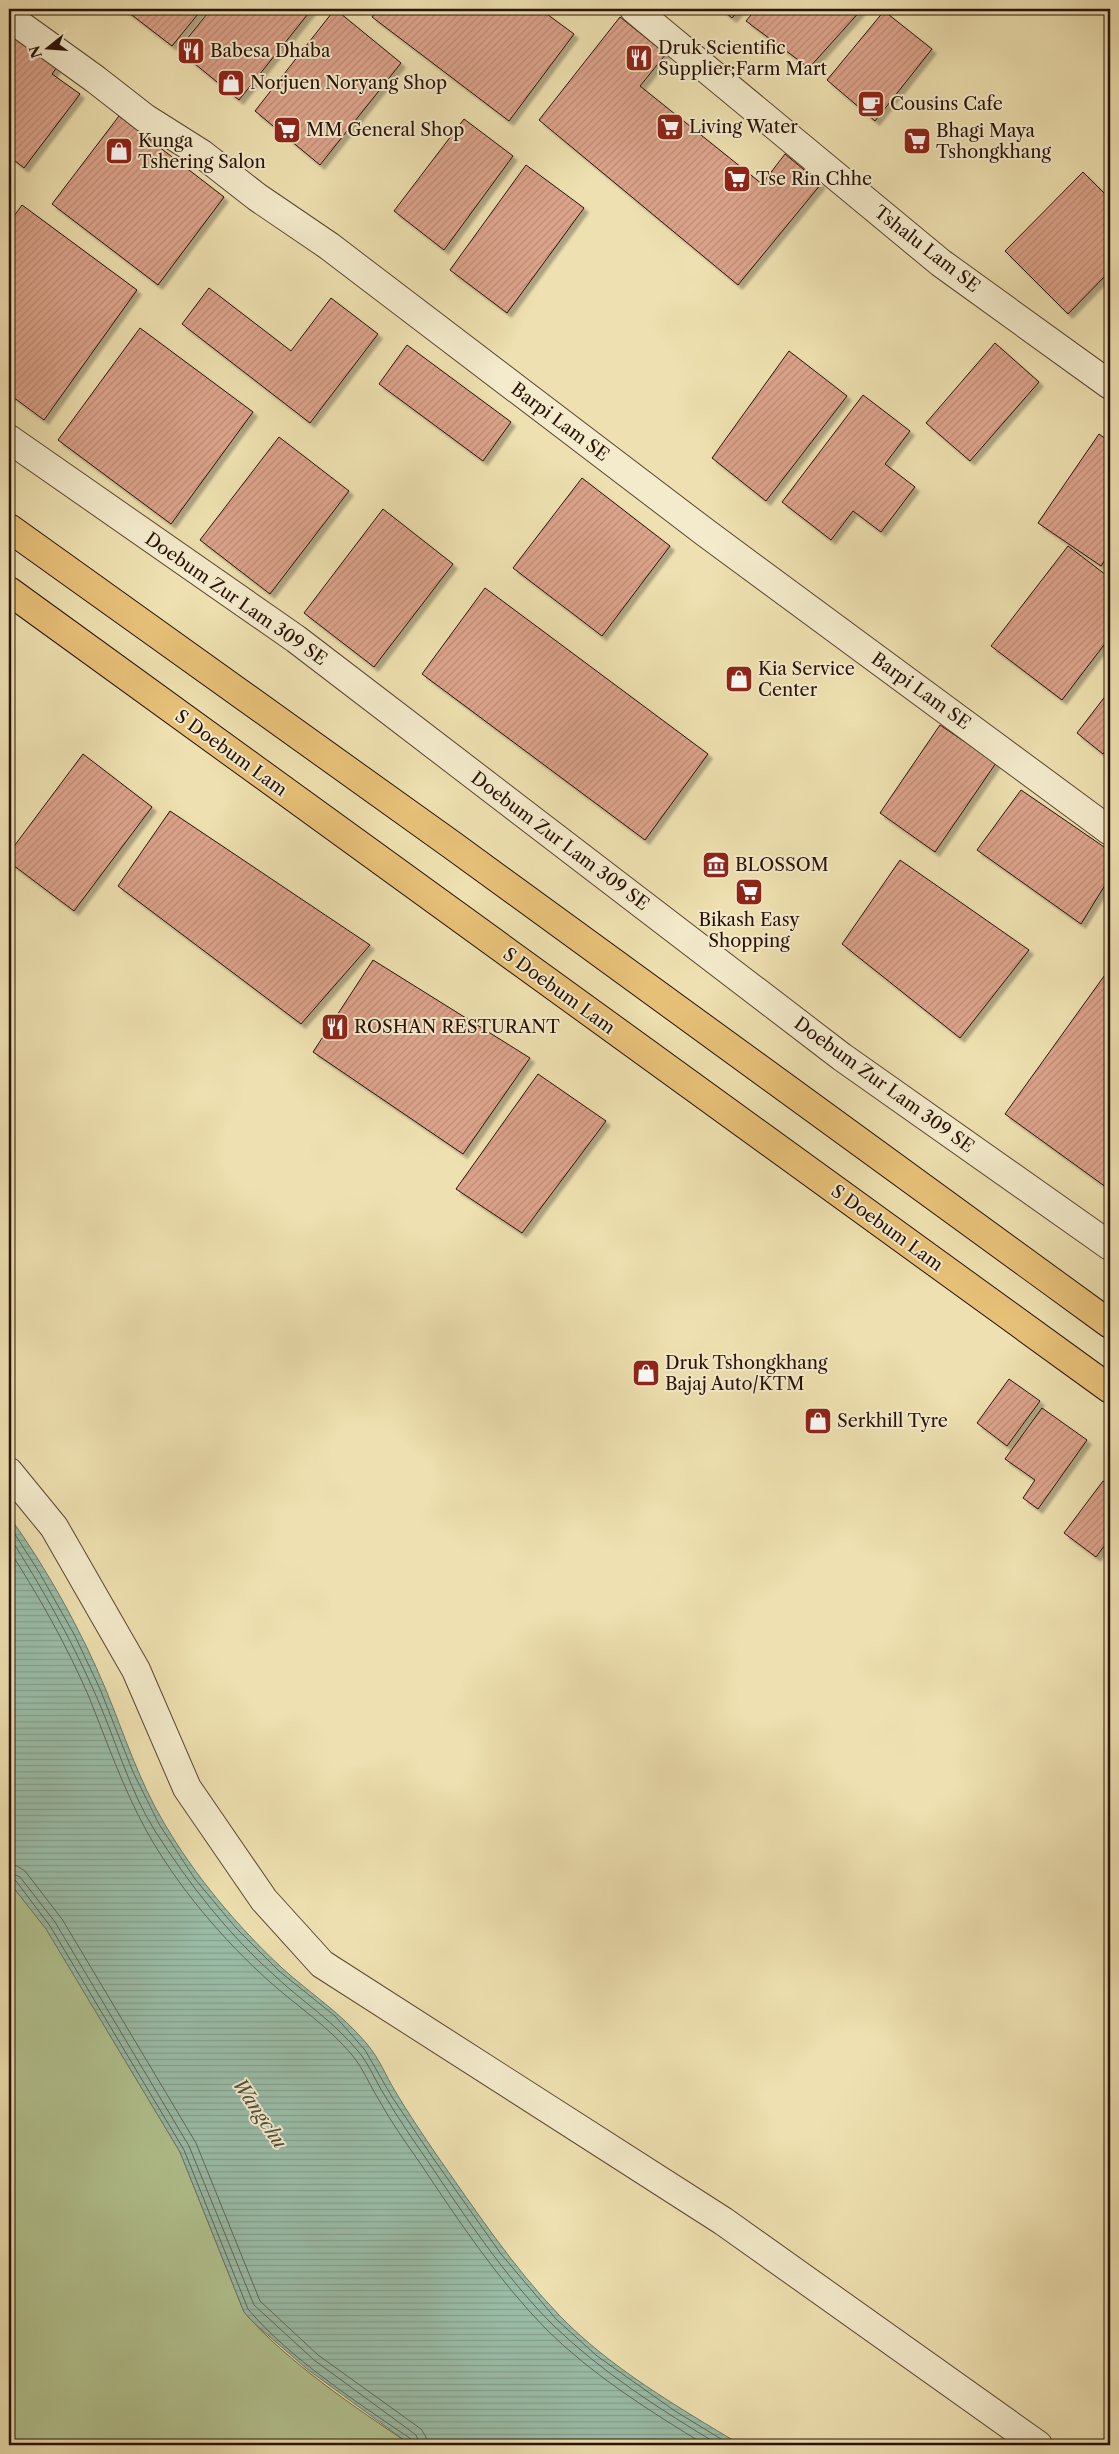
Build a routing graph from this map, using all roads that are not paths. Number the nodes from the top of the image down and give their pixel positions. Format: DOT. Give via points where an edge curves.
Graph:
graph roads {
  1 [pos="634,9"];
  2 [pos="9,17"];
  3 [pos="1110,385"];
  4 [pos="9,440"];
  5 [pos="9,528"];
  6 [pos="9,592"];
  7 [pos="1110,831"];
  8 [pos="1110,1246"];
  9 [pos="1110,1324"];
  10 [pos="1110,1389"];
  11 [pos="9,1472"];
  12 [pos="1038,2445"];
  1 -- 3 [label="street, Tshalu Lam SE" via="941,263"];
  2 -- 7 [label="street, Barpi Lam SE" via="145,118 202,154 257,197 329,246 706,533"];
  4 -- 8 [label="street, Doebum Zur Lam 309 SE" via="296,639 842,1057"];
  5 -- 9 [label="highway" via="452,845"];
  6 -- 10 [label="highway, S Doebum Lam"];
  11 -- 12 [label="street" via="54,1527 136,1670 187,1788 264,1900 322,1964 723,2221"];
}
